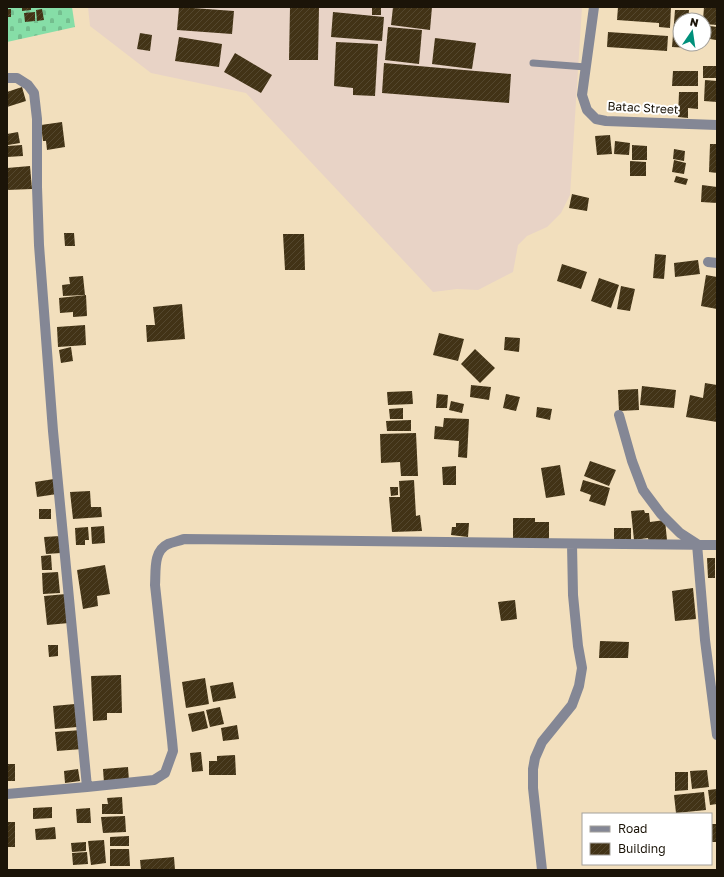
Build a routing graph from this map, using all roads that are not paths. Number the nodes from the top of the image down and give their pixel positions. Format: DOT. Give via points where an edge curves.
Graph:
graph roads {
  1 [pos="594,7"];
  2 [pos="534,63"];
  3 [pos="586,67"];
  4 [pos="7,78"];
  5 [pos="717,125"];
  6 [pos="619,414"];
  7 [pos="572,544"];
  8 [pos="697,544"];
  9 [pos="717,545"];
  10 [pos="717,735"];
  11 [pos="87,787"];
  12 [pos="7,794"];
  13 [pos="542,870"];
  1 -- 3 [label="street"];
  2 -- 3 [label="lane"];
  3 -- 5 [label="street, Batac Street" via="582,96 587,110 596,118 606,121"];
  4 -- 11 [label="street" via="17,78 28,84 34,93 38,119 39,245 54,439"];
  6 -- 8 [label="street" via="643,490 661,514 680,533"];
  7 -- 8 [label="street"];
  7 -- 11 [label="street" via="184,539 169,544 162,548 156,561 155,586 173,752 165,773 154,780"];
  7 -- 13 [label="street" via="573,595 582,668 572,705 542,742 535,758 533,788"];
  8 -- 9 [label="street"];
  8 -- 10 [label="street" via="705,640"];
  11 -- 12 [label="street"];
}
